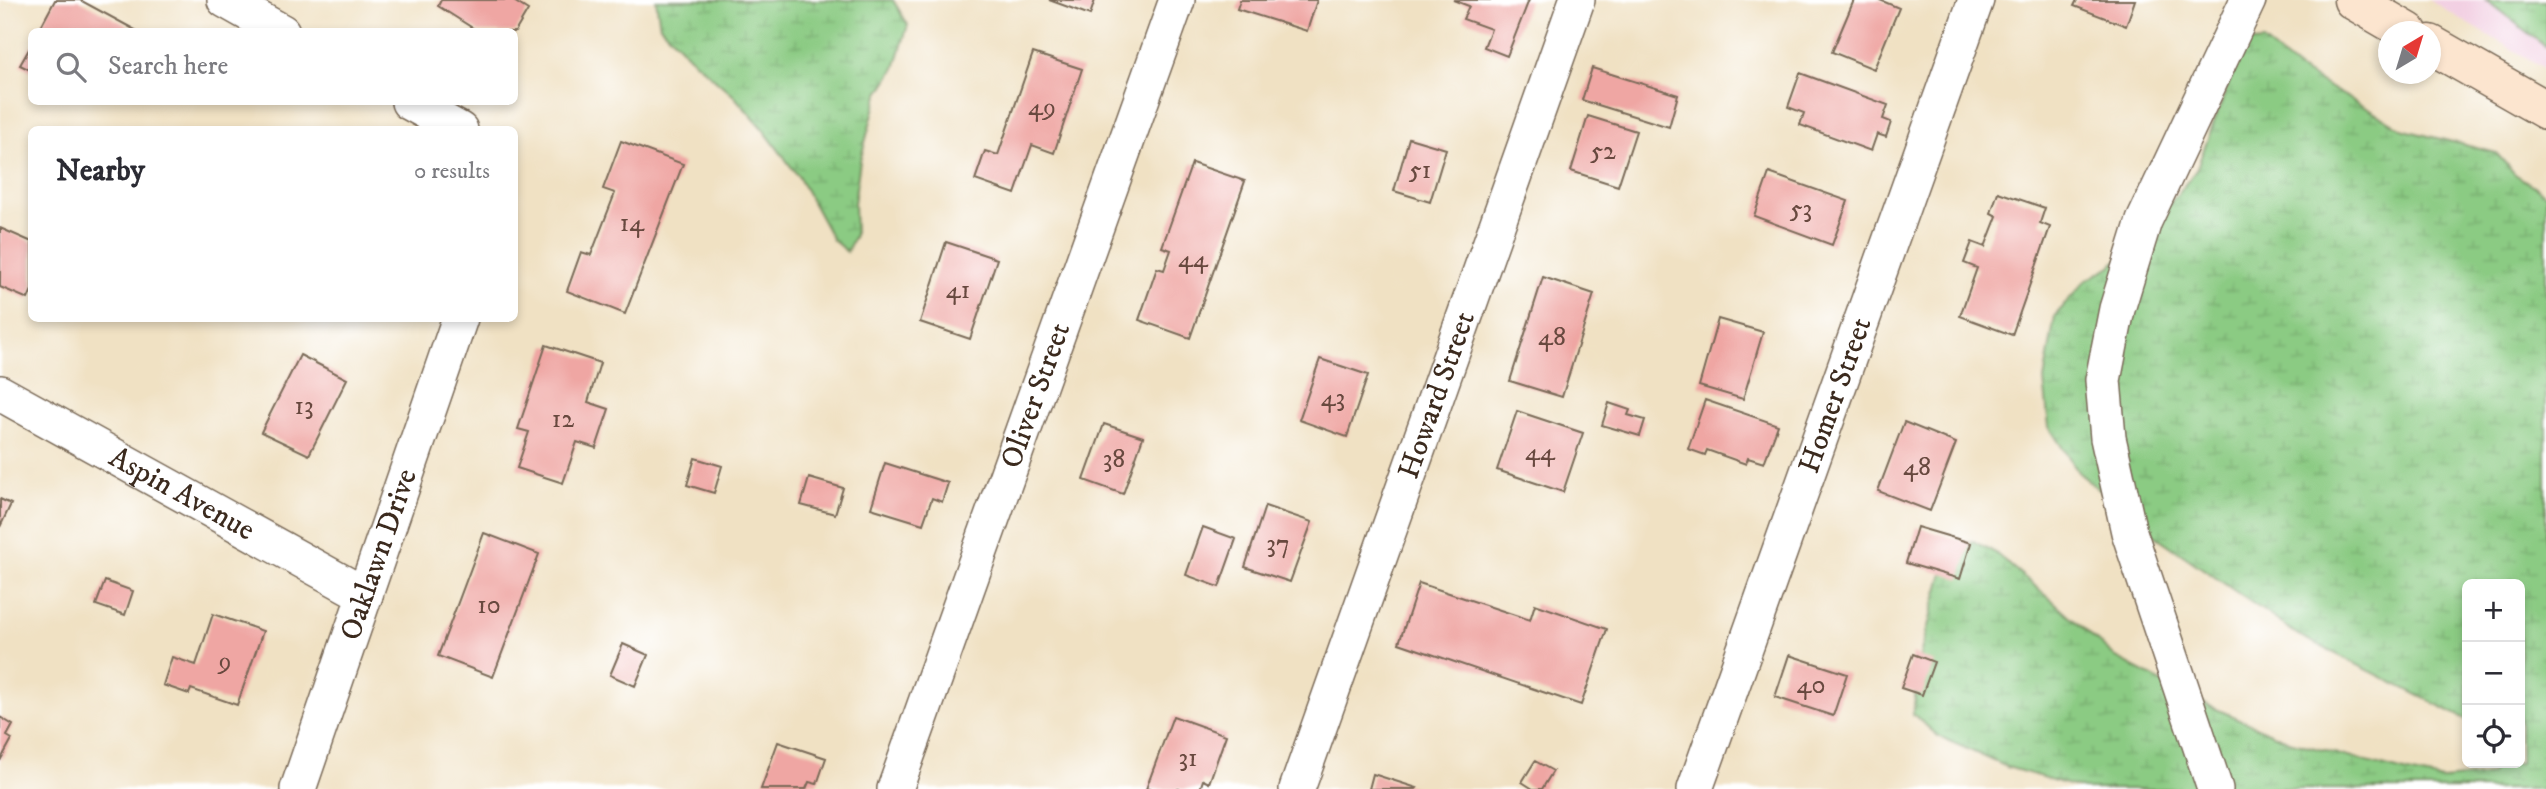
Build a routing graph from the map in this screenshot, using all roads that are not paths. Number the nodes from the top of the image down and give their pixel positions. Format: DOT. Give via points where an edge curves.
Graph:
graph roads {
  1 [pos="225,0"];
  2 [pos="1177,0"];
  3 [pos="1577,0"];
  4 [pos="1976,0"];
  5 [pos="2248,0"];
  6 [pos="2353,0"];
  7 [pos="2389,21"];
  8 [pos="275,28"];
  9 [pos="2441,50"];
  10 [pos="414,105"];
  11 [pos="2546,110"];
  12 [pos="453,126"];
  13 [pos="459,322"];
  14 [pos="0,393"];
  15 [pos="365,595"];
  16 [pos="298,789"];
  17 [pos="895,789"];
  18 [pos="1297,789"];
  19 [pos="1695,789"];
  20 [pos="2216,789"];
  1 -- 8 [label="street"];
  2 -- 17 [label="street, Oliver Street"];
  3 -- 18 [label="street, Howard Street"];
  4 -- 19 [label="street, Homer Street"];
  5 -- 20 [label="street" via="2144,221 2116,309 2103,380 2108,438 2129,532"];
  6 -- 7 [label="main road"];
  9 -- 11 [label="main road"];
  10 -- 12 [label="street"];
  13 -- 15 [label="street, Oaklawn Drive"];
  14 -- 15 [label="street, Aspin Avenue"];
  15 -- 16 [label="street, Oaklawn Drive"];
}
